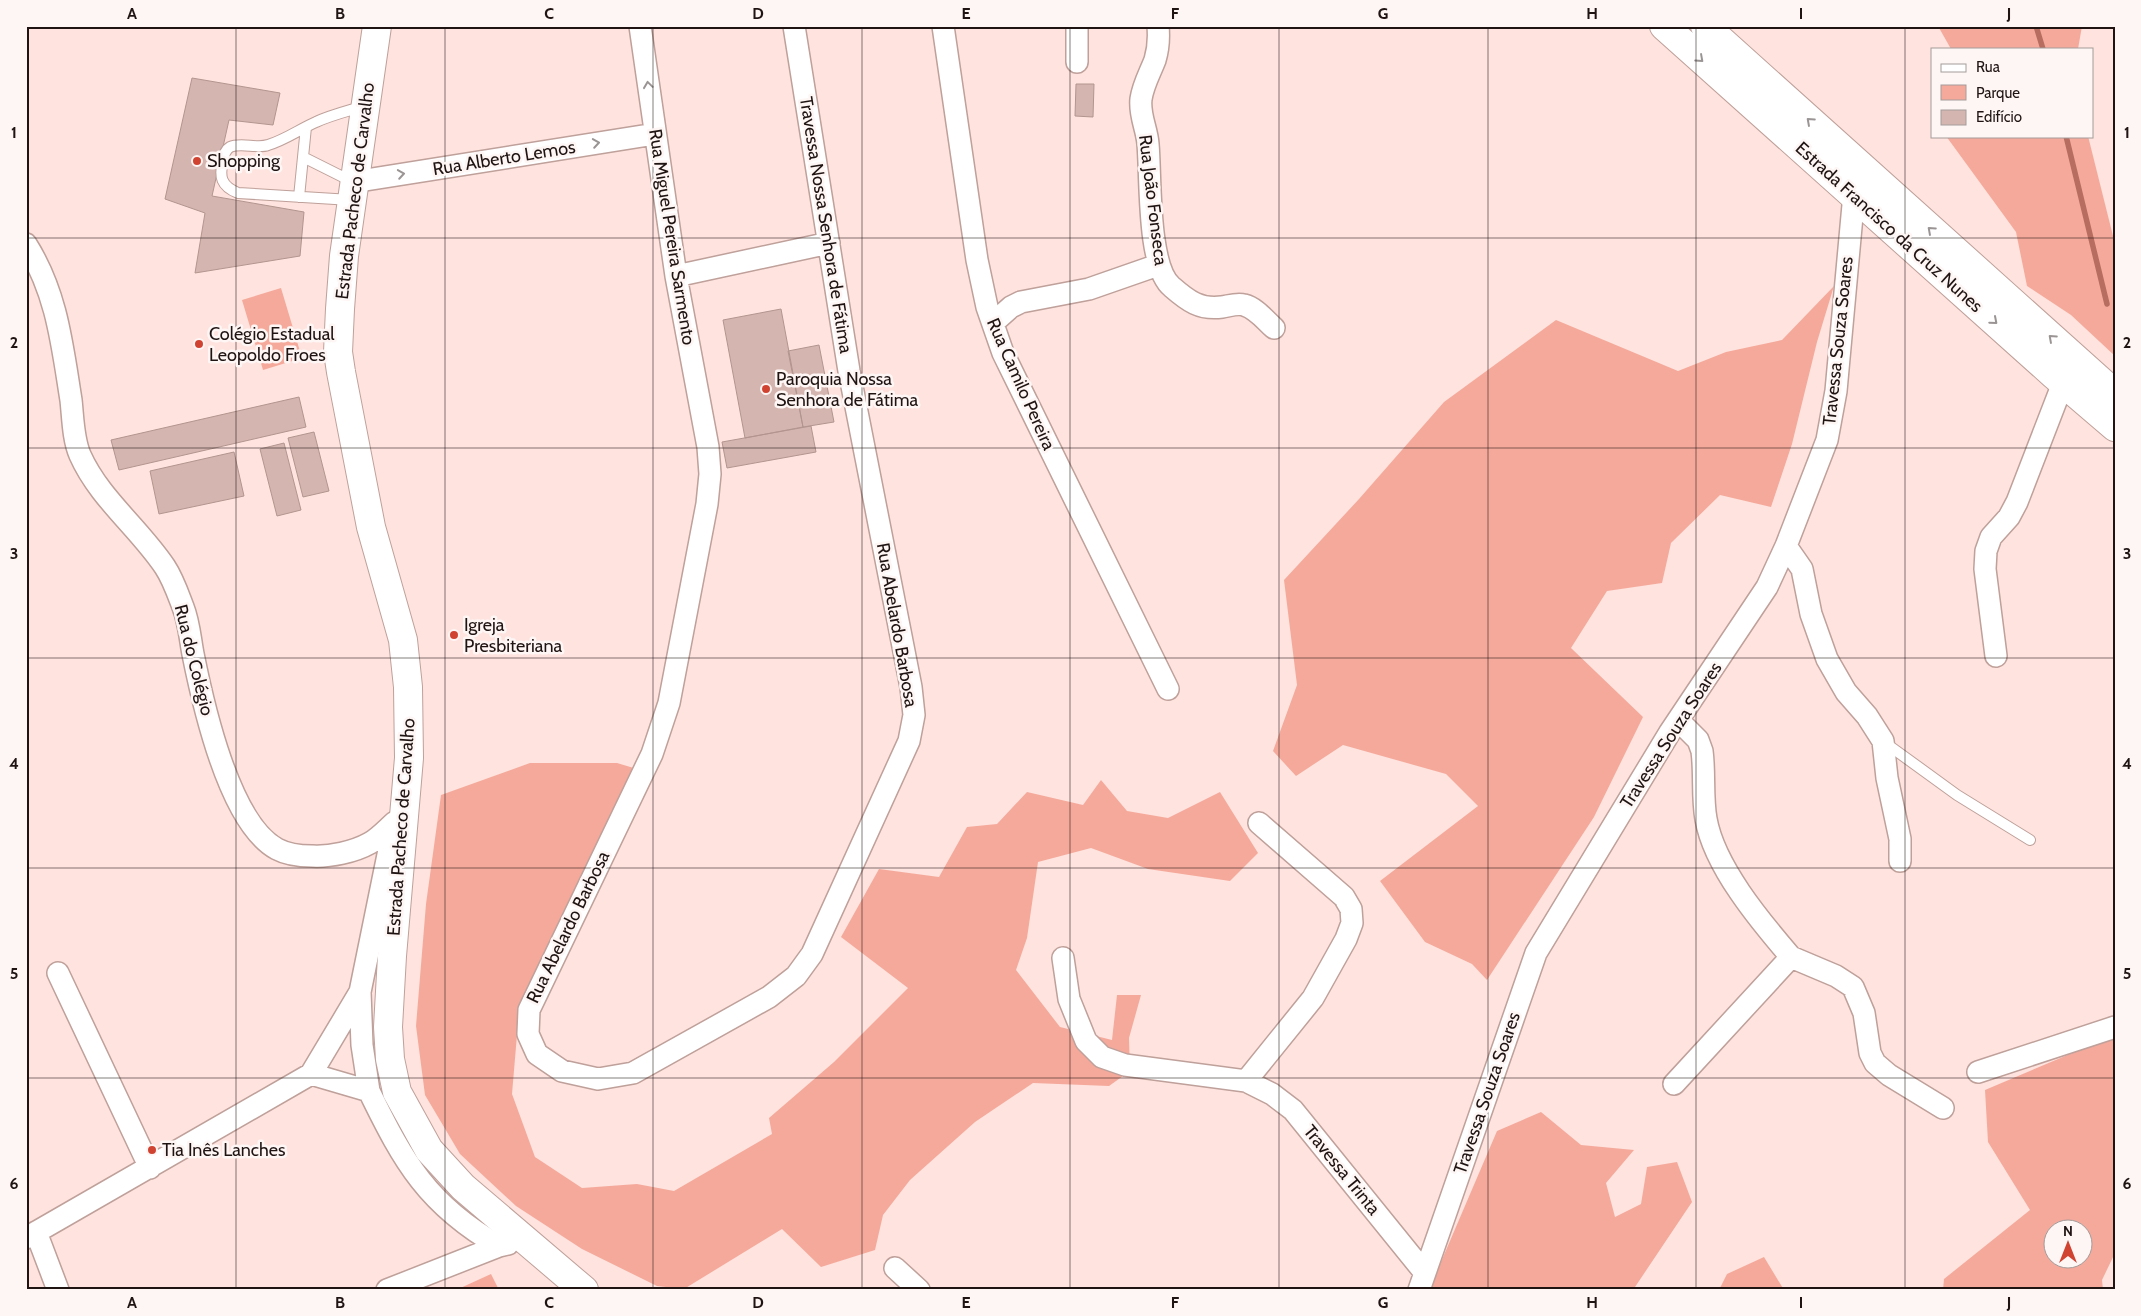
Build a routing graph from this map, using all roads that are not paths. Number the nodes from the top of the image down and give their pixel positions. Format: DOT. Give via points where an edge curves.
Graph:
graph roads {
  1 [pos="376,26"];
  2 [pos="640,26"];
  3 [pos="794,26"];
  4 [pos="942,26"];
  5 [pos="1077,26"];
  6 [pos="1158,26"];
  7 [pos="1664,26"];
  8 [pos="1705,26"];
  9 [pos="1077,62"];
  10 [pos="365,106"];
  11 [pos="306,127"];
  12 [pos="655,134"];
  13 [pos="303,157"];
  14 [pos="1858,164"];
  15 [pos="352,191"];
  16 [pos="1853,196"];
  17 [pos="299,197"];
  18 [pos="829,242"];
  19 [pos="26,244"];
  20 [pos="1158,265"];
  21 [pos="676,276"];
  22 [pos="993,323"];
  23 [pos="1274,328"];
  24 [pos="2075,359"];
  25 [pos="2062,383"];
  26 [pos="2115,394"];
  27 [pos="2115,427"];
  28 [pos="708,447"];
  29 [pos="866,452"];
  30 [pos="1786,546"];
  31 [pos="1996,656"];
  32 [pos="1168,689"];
  33 [pos="1678,720"];
  34 [pos="1884,741"];
  35 [pos="407,784"];
  36 [pos="395,822"];
  37 [pos="1259,823"];
  38 [pos="2030,840"];
  39 [pos="1900,861"];
  40 [pos="1791,957"];
  41 [pos="1063,958"];
  42 [pos="58,973"];
  43 [pos="360,992"];
  44 [pos="2115,1027"];
  45 [pos="1978,1072"];
  46 [pos="311,1074"];
  47 [pos="1246,1081"];
  48 [pos="1674,1084"];
  49 [pos="369,1092"];
  50 [pos="1943,1108"];
  51 [pos="150,1168"];
  52 [pos="31,1235"];
  53 [pos="525,1242"];
  54 [pos="499,1246"];
  55 [pos="895,1268"];
  56 [pos="1422,1282"];
  57 [pos="58,1290"];
  58 [pos="387,1290"];
  59 [pos="584,1290"];
  60 [pos="919,1290"];
  1 -- 10 [label="main road, Estrada Pacheco de Carvalho"];
  12 -- 2 [label="street, Rua Miguel Pereira Sarmento, one-way"];
  3 -- 18 [label="street, Travessa Nossa Senhora de Fátima"];
  4 -- 22 [label="street, Rua Camilo Pereira" via="977,260"];
  5 -- 9 [label="street"];
  6 -- 20 [label="street, Rua João Fonseca" via="1156,59 1141,100 1148,142"];
  7 -- 16 [label="main road, Estrada Francisco da Cruz Nunes, one-way"];
  14 -- 8 [label="main road, Estrada Francisco da Cruz Nunes, one-way"];
  10 -- 11 [label="lane"];
  10 -- 15 [label="main road, Estrada Pacheco de Carvalho"];
  11 -- 13 [label="lane"];
  11 -- 17 [label="lane" via="265,146 228,148 220,172 221,181 238,193"];
  15 -- 12 [label="street, Rua Alberto Lemos, one-way"];
  12 -- 21 [label="street, Rua Miguel Pereira Sarmento"];
  13 -- 15 [label="lane"];
  13 -- 17 [label="lane"];
  14 -- 16 [label="street, Travessa Souza Soares"];
  24 -- 14 [label="main road, Estrada Francisco da Cruz Nunes, one-way"];
  15 -- 17 [label="lane"];
  15 -- 35 [label="main road, Estrada Pacheco de Carvalho" via="343,265 338,352 371,527 403,640 408,687"];
  16 -- 25 [label="main road, Estrada Francisco da Cruz Nunes, one-way"];
  16 -- 30 [label="street, Travessa Souza Soares" via="1836,391 1826,440"];
  18 -- 21 [label="street"];
  18 -- 29 [label="street, Travessa Nossa Senhora de Fátima" via="849,371"];
  19 -- 36 [label="street, Rua do Colégio" via="43,272 54,308 79,453 93,480 156,554 175,586 187,617 215,742 232,791 243,809 276,848 298,856 354,850 371,843"];
  20 -- 22 [label="street" via="1089,289 1022,302 1011,306"];
  20 -- 23 [label="street, Rua João Fonseca" via="1169,285 1193,304 1212,308 1245,305"];
  21 -- 28 [label="street, Rua Miguel Pereira Sarmento"];
  22 -- 32 [label="street, Rua Camilo Pereira" via="1003,353"];
  24 -- 25 [label="street"];
  24 -- 26 [label="main road, Estrada Francisco da Cruz Nunes"];
  25 -- 27 [label="main road, Estrada Francisco da Cruz Nunes"];
  25 -- 31 [label="street" via="2018,502 1991,537 1986,551 1985,569"];
  28 -- 29 [label="street, Rua Abelardo Barbosa" via="707,504 669,703 652,754 528,1010 528,1034 537,1054 562,1071 598,1079 632,1073 770,997 796,976 812,954 909,741 914,714 911,687"];
  30 -- 33 [label="street, Travessa Souza Soares" via="1767,586"];
  30 -- 34 [label="street" via="1802,569 1811,614 1828,660 1846,692"];
  33 -- 40 [label="street" via="1698,740 1702,751 1706,818 1714,846 1770,933"];
  33 -- 56 [label="street, Travessa Souza Soares" via="1536,953"];
  34 -- 38 [label="lane" via="1957,794"];
  34 -- 39 [label="street" via="1887,778 1900,839"];
  35 -- 36 [label="street"];
  35 -- 53 [label="main road, Estrada Pacheco de Carvalho" via="388,1026 397,1092 429,1150 463,1188"];
  36 -- 43 [label="street"];
  37 -- 47 [label="street" via="1344,897 1351,909 1352,923 1312,998"];
  40 -- 48 [label="street"];
  40 -- 50 [label="street" via="1853,987 1862,1007 1870,1053 1876,1063 1889,1075"];
  41 -- 47 [label="street, Travessa Trinta" via="1070,999 1086,1041 1102,1057 1125,1065"];
  42 -- 51 [label="street"];
  43 -- 46 [label="street"];
  43 -- 49 [label="street" via="362,1045"];
  44 -- 45 [label="street"];
  46 -- 49 [label="street"];
  46 -- 51 [label="street"];
  47 -- 56 [label="street, Travessa Trinta" via="1272,1094 1293,1110"];
  49 -- 54 [label="street" via="392,1138 418,1179 444,1208"];
  51 -- 52 [label="street"];
  52 -- 57 [label="street"];
  53 -- 54 [label="street"];
  53 -- 59 [label="main road, Estrada Pacheco de Carvalho"];
  54 -- 58 [label="street"];
  55 -- 60 [label="street"];
}
